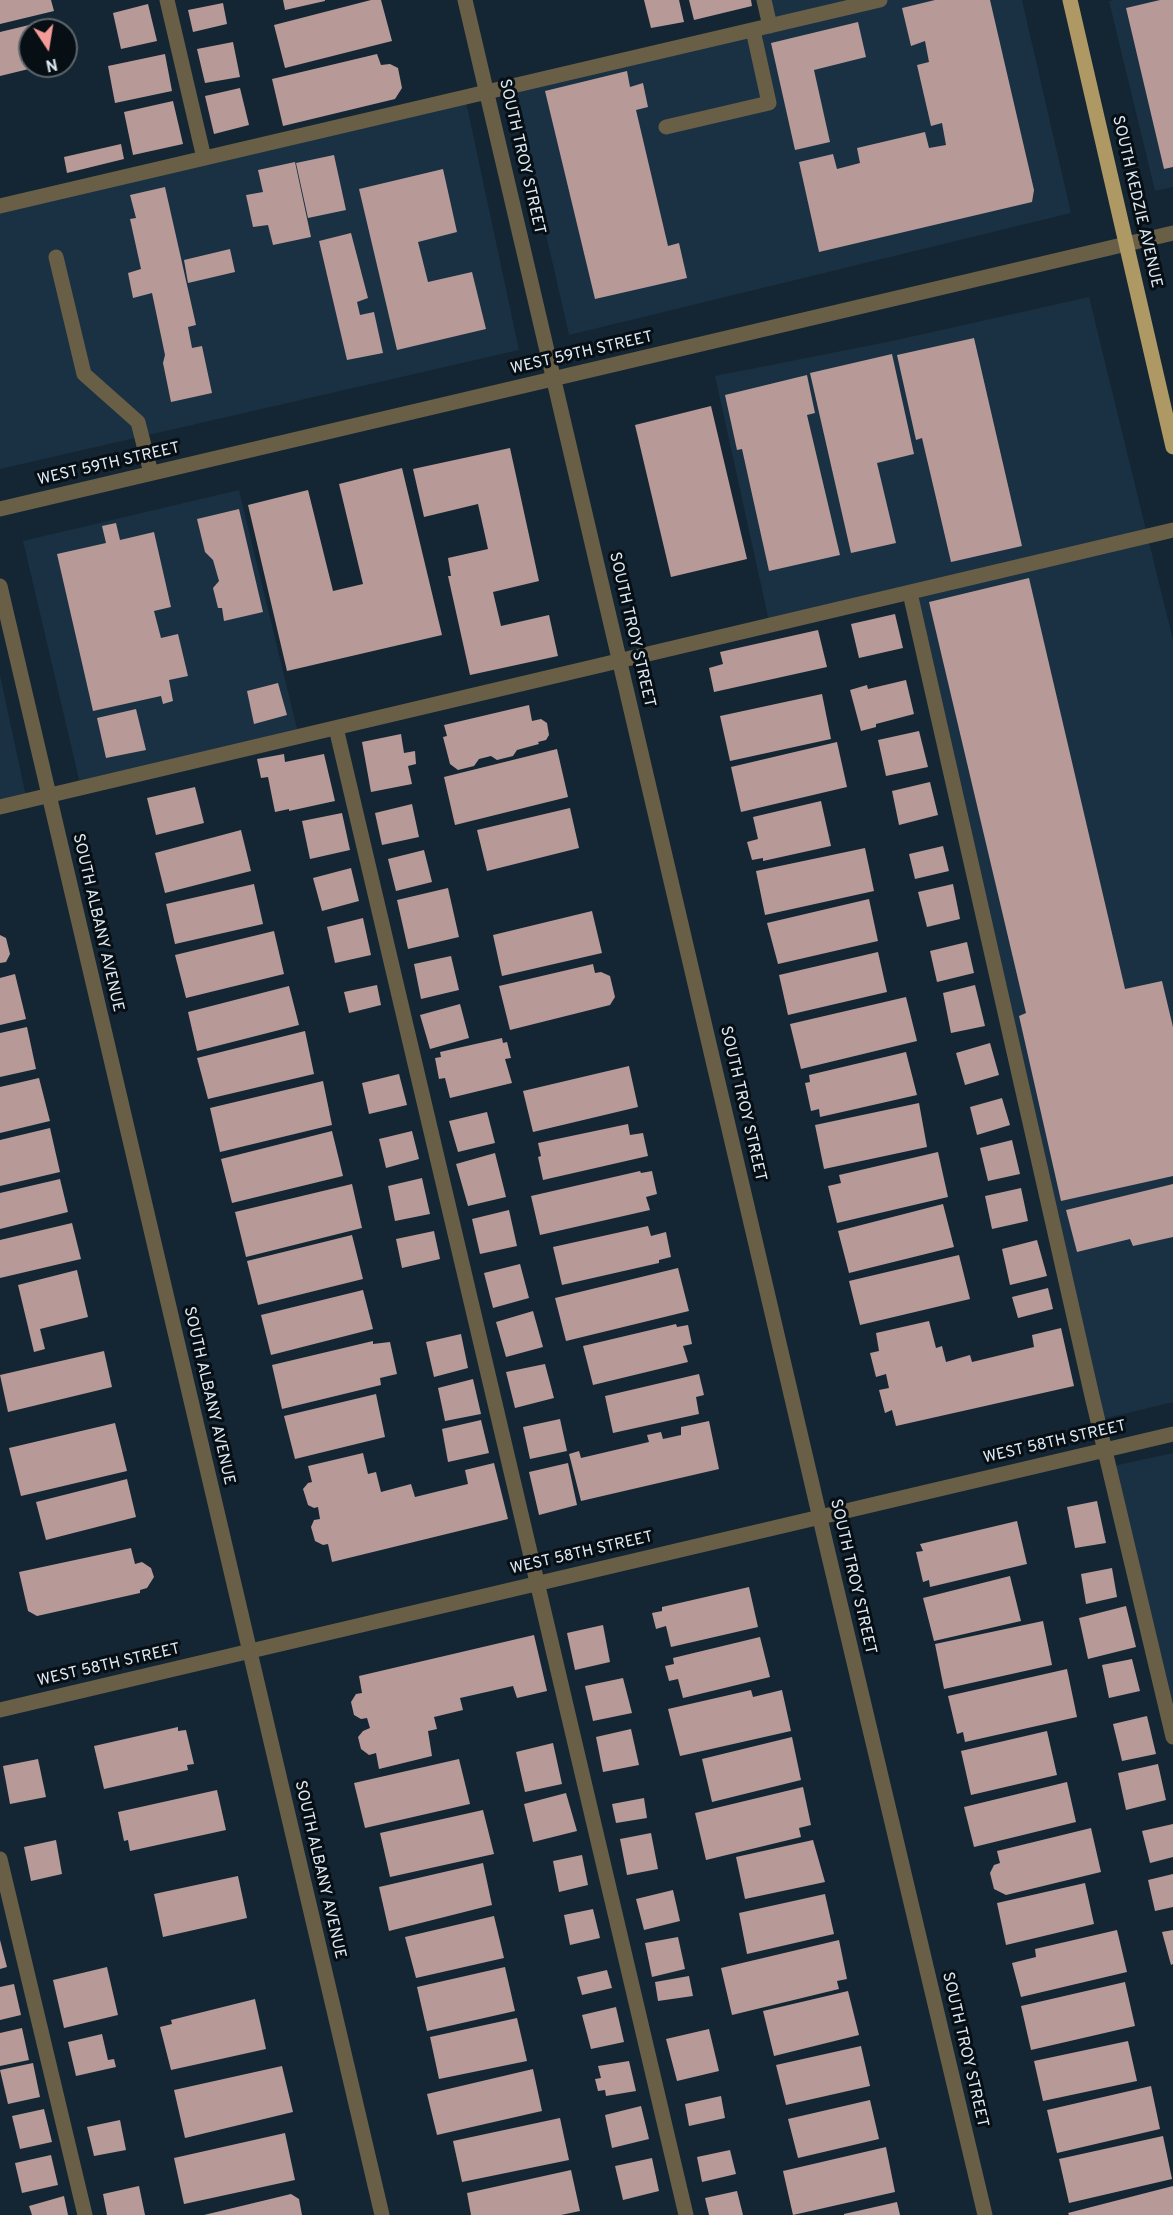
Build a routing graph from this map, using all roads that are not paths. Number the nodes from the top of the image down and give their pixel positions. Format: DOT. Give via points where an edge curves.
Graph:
graph roads {
  1 [pos="167,0"];
  2 [pos="465,0"];
  3 [pos="764,0"];
  4 [pos="880,0"];
  5 [pos="1070,0"];
  6 [pos="770,26"];
  7 [pos="753,30"];
  8 [pos="487,92"];
  9 [pos="666,127"];
  10 [pos="204,158"];
  11 [pos="0,206"];
  12 [pos="1173,233"];
  13 [pos="1127,244"];
  14 [pos="56,258"];
  15 [pos="554,379"];
  16 [pos="1173,447"];
  17 [pos="151,473"];
  18 [pos="0,509"];
  19 [pos="1173,530"];
  20 [pos="0,586"];
  21 [pos="910,593"];
  22 [pos="7,647"];
  23 [pos="620,661"];
  24 [pos="336,728"];
  25 [pos="49,796"];
  26 [pos="0,807"];
  27 [pos="1173,1434"];
  28 [pos="1105,1450"];
  29 [pos="819,1517"];
  30 [pos="538,1584"];
  31 [pos="249,1652"];
  32 [pos="0,1710"];
  33 [pos="1173,1737"];
  34 [pos="0,1859"];
  35 [pos="85,2215"];
  36 [pos="382,2215"];
  37 [pos="686,2215"];
  38 [pos="985,2215"];
  1 -- 10 [label="street"];
  2 -- 8 [label="street, SOUTH TROY STREET"];
  3 -- 6 [label="street"];
  4 -- 6 [label="street"];
  5 -- 13 [label="main road, SOUTH KEDZIE AVENUE"];
  6 -- 7 [label="street"];
  7 -- 8 [label="street"];
  7 -- 9 [label="street" via="769,103"];
  8 -- 10 [label="street"];
  8 -- 15 [label="street, SOUTH TROY STREET"];
  10 -- 11 [label="street"];
  12 -- 13 [label="street, WEST 59TH STREET"];
  13 -- 15 [label="street, WEST 59TH STREET"];
  13 -- 16 [label="main road, SOUTH KEDZIE AVENUE"];
  14 -- 17 [label="street" via="84,374 138,422"];
  15 -- 17 [label="street, WEST 59TH STREET"];
  15 -- 23 [label="street, SOUTH TROY STREET"];
  17 -- 18 [label="street, WEST 59TH STREET"];
  19 -- 21 [label="street"];
  20 -- 22 [label="street, SOUTH ALBANY AVENUE"];
  21 -- 23 [label="street"];
  21 -- 28 [label="street"];
  22 -- 25 [label="street, SOUTH ALBANY AVENUE"];
  23 -- 24 [label="street"];
  23 -- 29 [label="street, SOUTH TROY STREET"];
  24 -- 25 [label="street"];
  24 -- 30 [label="street"];
  25 -- 26 [label="street"];
  25 -- 31 [label="street, SOUTH ALBANY AVENUE"];
  27 -- 28 [label="street, WEST 58TH STREET"];
  28 -- 29 [label="street, WEST 58TH STREET"];
  28 -- 33 [label="street"];
  29 -- 30 [label="street, WEST 58TH STREET"];
  29 -- 38 [label="street, SOUTH TROY STREET"];
  30 -- 31 [label="street, WEST 58TH STREET"];
  30 -- 37 [label="street"];
  31 -- 32 [label="street, WEST 58TH STREET"];
  31 -- 36 [label="street, SOUTH ALBANY AVENUE"];
  34 -- 35 [label="street"];
}
